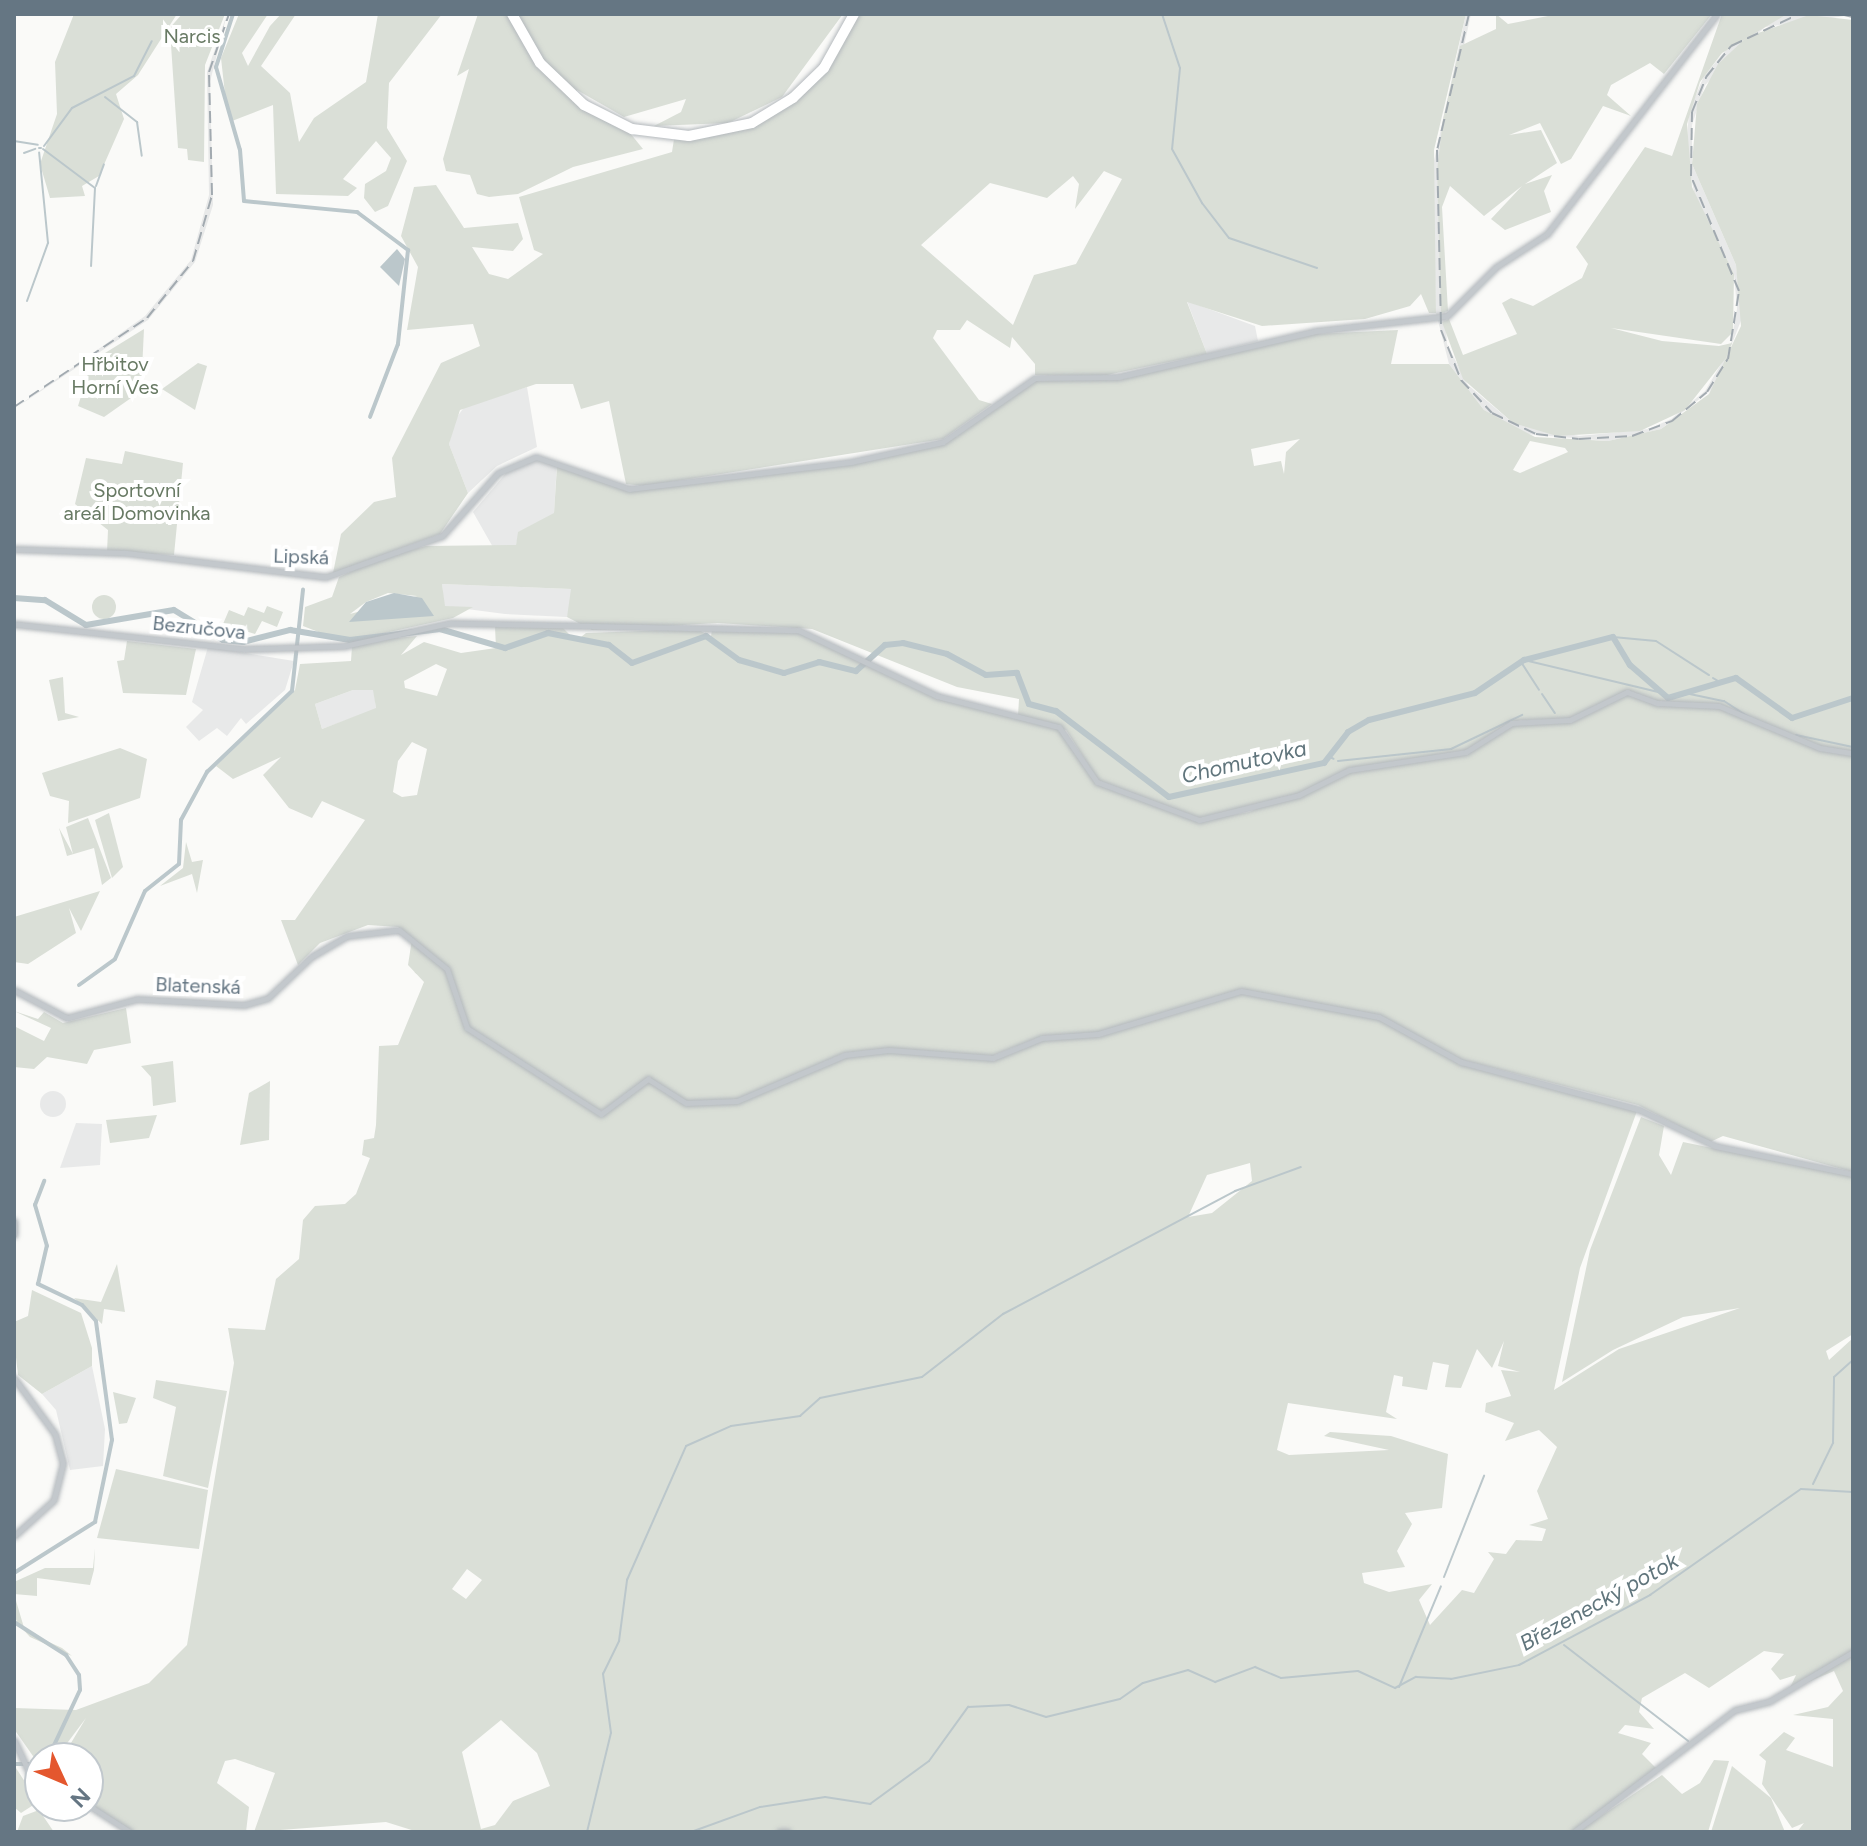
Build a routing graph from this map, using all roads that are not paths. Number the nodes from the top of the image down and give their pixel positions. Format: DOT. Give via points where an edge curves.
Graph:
graph roads {
  1 [pos="515,14"];
  2 [pos="851,14"];
  3 [pos="1717,14"];
  4 [pos="14,549"];
  5 [pos="14,624"];
  6 [pos="1853,753"];
  7 [pos="14,990"];
  8 [pos="1853,1174"];
  9 [pos="14,1221"];
  10 [pos="14,1235"];
  11 [pos="14,1378"];
  12 [pos="14,1536"];
  13 [pos="1853,1652"];
  14 [pos="14,1740"];
  15 [pos="24,1762"];
  16 [pos="104,1815"];
  17 [pos="130,1832"];
  18 [pos="779,1832"];
  19 [pos="788,1832"];
  20 [pos="1574,1832"];
  1 -- 2 [label="highway" via="540,63 572,96 617,123 674,134 730,130 782,107 824,68"];
  3 -- 4 [label="street, Lipská" via="1547,234 1493,270 1455,313 1419,323 1315,331 1118,377 1026,382 943,442 851,462 629,489 549,457 498,473 442,536 326,577 127,553"];
  5 -- 6 [label="street, Bezručova" via="246,649 379,639 450,623 598,631 753,627 813,633 952,701 1059,727 1097,782 1199,820 1299,795 1349,770 1466,752 1512,723 1570,720 1627,692 1658,703 1719,706 1820,748"];
  7 -- 8 [label="street, Blatenská" via="67,1018 137,999 244,1005 268,998 324,948 386,928 437,957 459,1017 479,1038 601,1114 648,1079 686,1103 737,1101 845,1055 889,1050 993,1058 1042,1038 1110,1032 1241,991 1379,1017 1461,1062 1640,1110 1715,1146"];
  9 -- 10 [label="street"];
  11 -- 12 [label="street" via="55,1434 63,1463 54,1500"];
  13 -- 20 [label="street" via="1770,1701 1735,1710"];
  14 -- 15 [label="street"];
  16 -- 17 [label="street"];
  18 -- 19 [label="street"];
}
